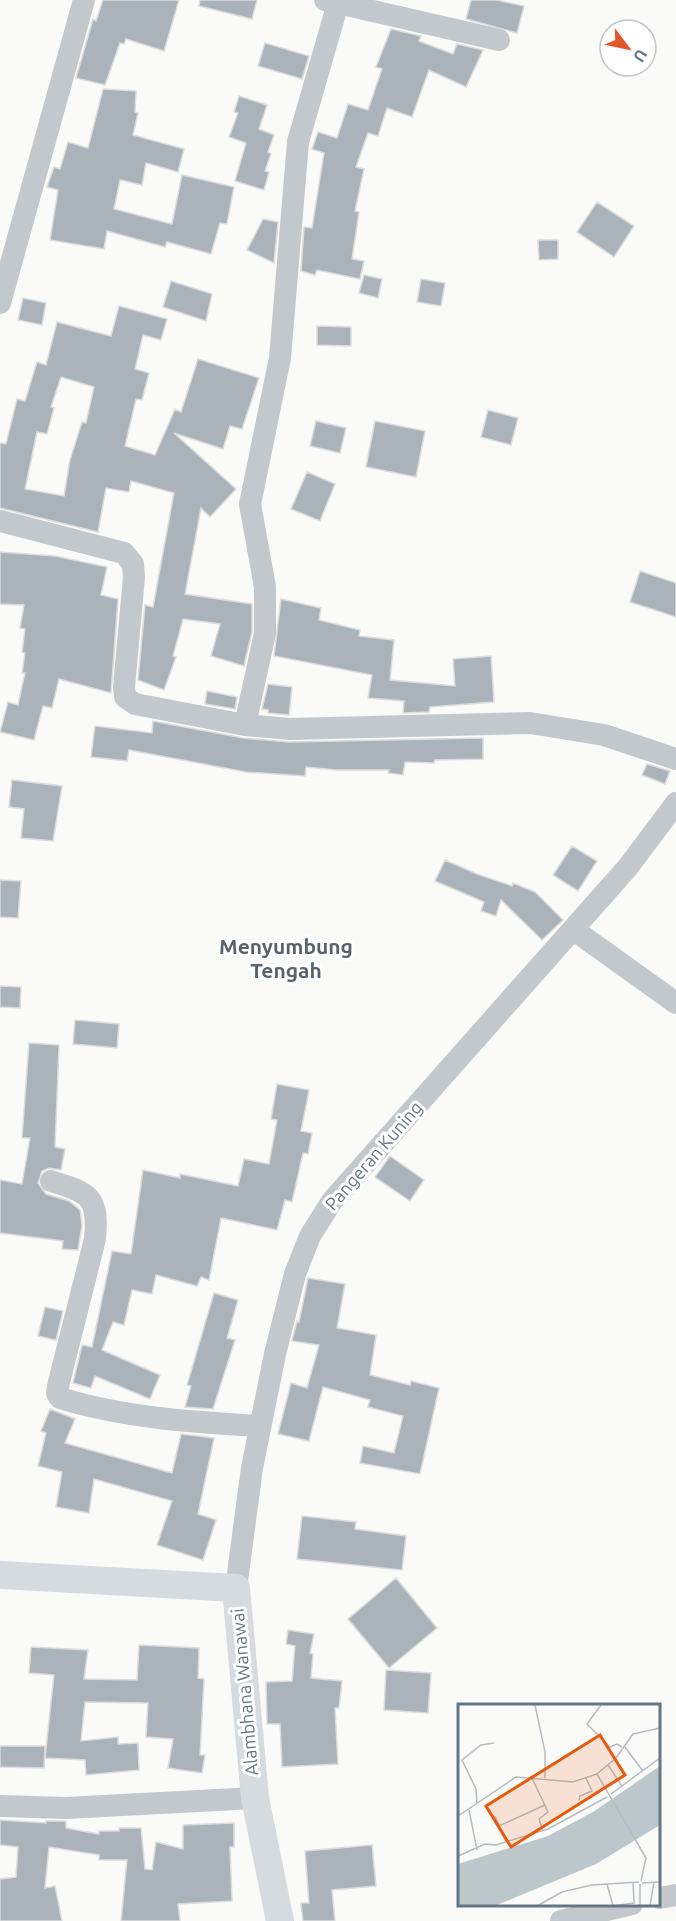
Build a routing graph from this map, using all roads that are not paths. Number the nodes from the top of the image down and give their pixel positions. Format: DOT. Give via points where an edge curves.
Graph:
graph roads {
  1 [pos="84,0"];
  2 [pos="332,1"];
  3 [pos="499,40"];
  4 [pos="0,303"];
  5 [pos="0,521"];
  6 [pos="245,725"];
  7 [pos="676,759"];
  8 [pos="676,803"];
  9 [pos="574,930"];
  10 [pos="676,1003"];
  11 [pos="51,1181"];
  12 [pos="260,1426"];
  13 [pos="13,1576"];
  14 [pos="236,1588"];
  15 [pos="255,1798"];
  16 [pos="0,1806"];
  17 [pos="676,1894"];
  18 [pos="661,1898"];
  19 [pos="628,1906"];
  20 [pos="280,1921"];
  21 [pos="561,1921"];
  1 -- 4 [label="street"];
  2 -- 3 [label="street"];
  2 -- 6 [label="street" via="298,142 280,358 250,504 265,587 266,633"];
  5 -- 6 [label="street" via="124,553 133,564 125,697 147,707"];
  6 -- 7 [label="street" via="331,729 530,723 604,735"];
  8 -- 9 [label="street, Pangeran Kuning"];
  9 -- 10 [label="street"];
  9 -- 12 [label="street, Pangeran Kuning" via="385,1140 333,1201 310,1236 295,1274"];
  11 -- 12 [label="street" via="91,1198 97,1220 59,1382 60,1398 145,1416"];
  12 -- 14 [label="street, Pangeran Kuning"];
  13 -- 14 [label="main road, Alambhana Wanawai"];
  14 -- 15 [label="main road, Alambhana Wanawai"];
  15 -- 16 [label="street" via="66,1808"];
  15 -- 20 [label="main road, Alambhana Wanawai"];
  17 -- 18 [label="street"];
  19 -- 21 [label="street"];
}
